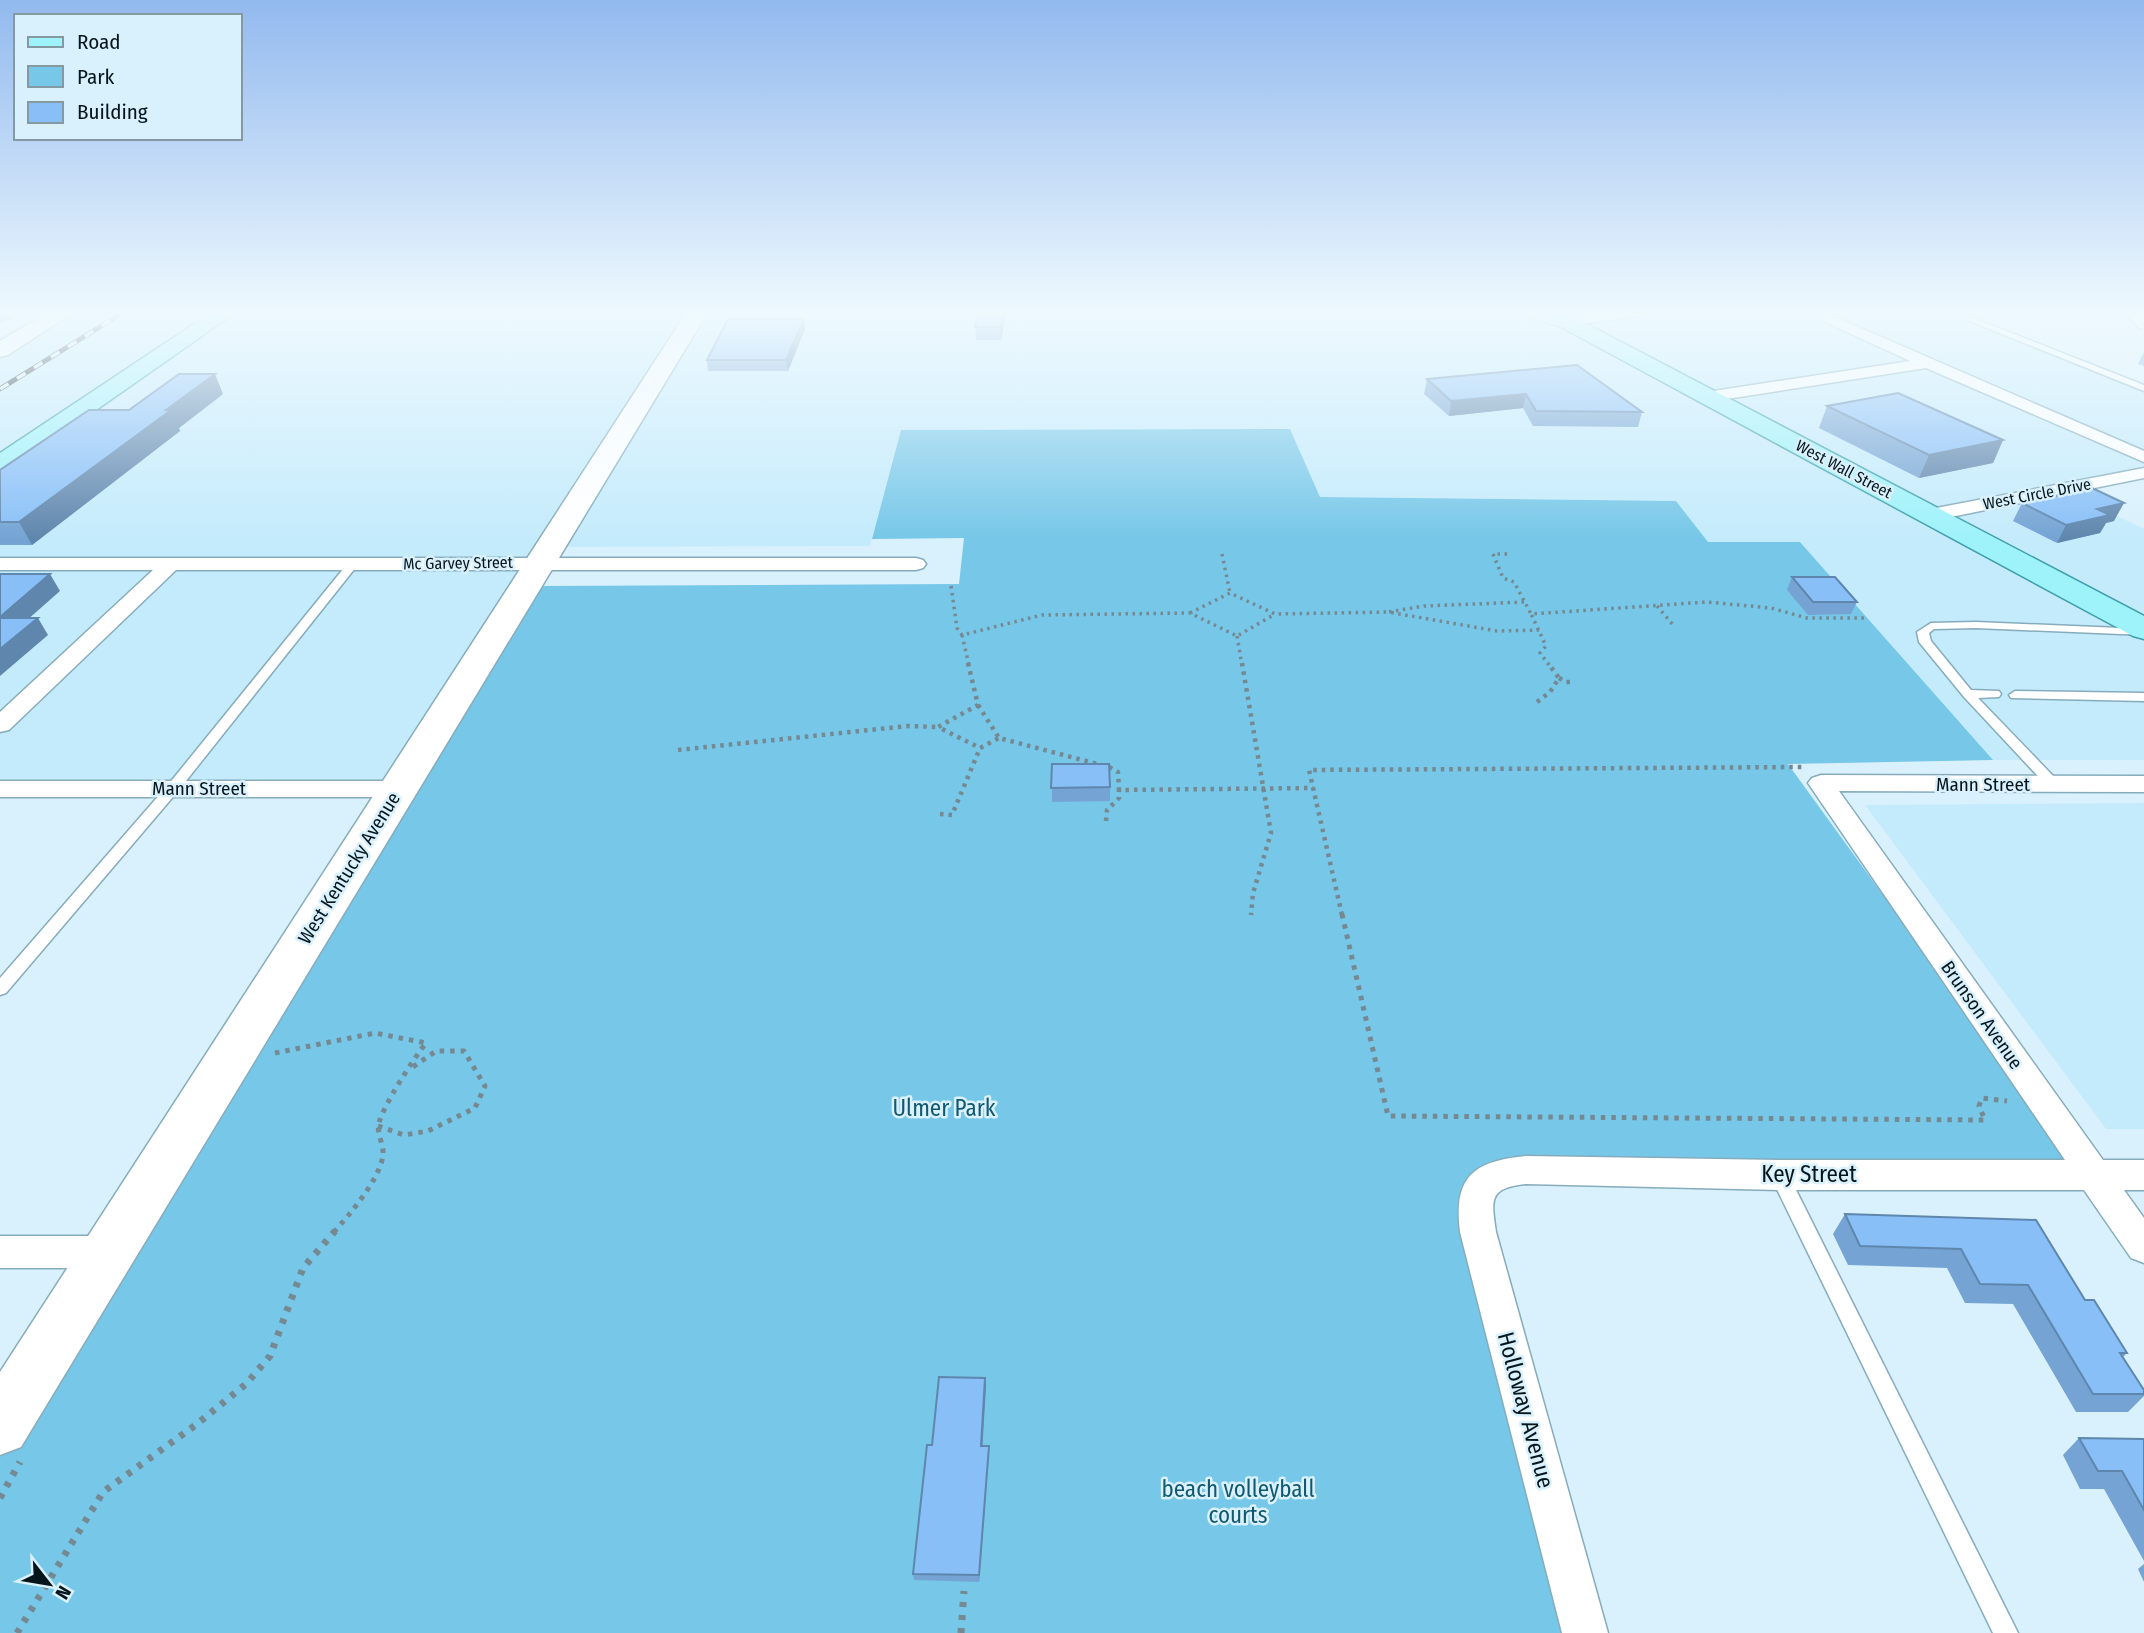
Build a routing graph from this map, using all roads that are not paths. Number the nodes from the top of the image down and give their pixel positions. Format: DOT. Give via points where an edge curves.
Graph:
graph roads {
  1 [pos="116,386"];
  2 [pos="652,386"];
  3 [pos="1687,386"];
  4 [pos="1777,386"];
  5 [pos="1981,386"];
  6 [pos="1707,397"];
  7 [pos="2144,457"];
  8 [pos="0,464"];
  9 [pos="2144,473"];
  10 [pos="1931,515"];
  11 [pos="542,562"];
  12 [pos="0,564"];
  13 [pos="171,564"];
  14 [pos="916,564"];
  15 [pos="352,565"];
  16 [pos="2144,631"];
  17 [pos="1968,694"];
  18 [pos="1995,694"];
  19 [pos="2015,695"];
  20 [pos="2144,697"];
  21 [pos="0,725"];
  22 [pos="1816,775"];
  23 [pos="2053,784"];
  24 [pos="2144,784"];
  25 [pos="173,788"];
  26 [pos="0,789"];
  27 [pos="399,789"];
  28 [pos="0,989"];
  29 [pos="1779,1175"];
  30 [pos="2093,1175"];
  31 [pos="2144,1175"];
  32 [pos="1479,1187"];
  33 [pos="2144,1247"];
  34 [pos="0,1252"];
  35 [pos="110,1252"];
  36 [pos="0,1426"];
  37 [pos="1585,1633"];
  38 [pos="2006,1633"];
  1 -- 8 [label="main road"];
  2 -- 11 [label="street, West Kentucky Avenue"];
  3 -- 6 [label="main road, West Wall Street"];
  4 -- 6 [label="street"];
  5 -- 7 [label="street"];
  6 -- 10 [label="main road, West Wall Street"];
  9 -- 10 [label="street, West Circle Drive"];
  10 -- 16 [label="main road, West Wall Street"];
  11 -- 14 [label="street, Mc Garvey Street"];
  11 -- 15 [label="street, Mc Garvey Street"];
  11 -- 27 [label="street, West Kentucky Avenue"];
  12 -- 13 [label="street, Mc Garvey Street"];
  13 -- 15 [label="street, Mc Garvey Street"];
  13 -- 21 [label="street"];
  15 -- 25 [label="lane"];
  16 -- 17 [label="lane" via="1931,626 1923,632 1925,642"];
  17 -- 18 [label="lane"];
  17 -- 23 [label="lane"];
  19 -- 20 [label="lane"];
  22 -- 23 [label="street, Mann Street"];
  22 -- 30 [label="street, Brunson Avenue"];
  23 -- 24 [label="street, Mann Street"];
  25 -- 26 [label="street, Mann Street"];
  25 -- 27 [label="street, Mann Street"];
  25 -- 28 [label="lane"];
  27 -- 35 [label="street, West Kentucky Avenue"];
  29 -- 30 [label="street, Key Street"];
  29 -- 32 [label="street, Key Street" via="1526,1170 1497,1173"];
  29 -- 38 [label="lane"];
  30 -- 31 [label="street, Key Street"];
  30 -- 33 [label="street, Brunson Avenue"];
  32 -- 37 [label="street, Holloway Avenue" via="1474,1209 1478,1232"];
  34 -- 35 [label="street"];
  35 -- 36 [label="street, West Kentucky Avenue"];
}
